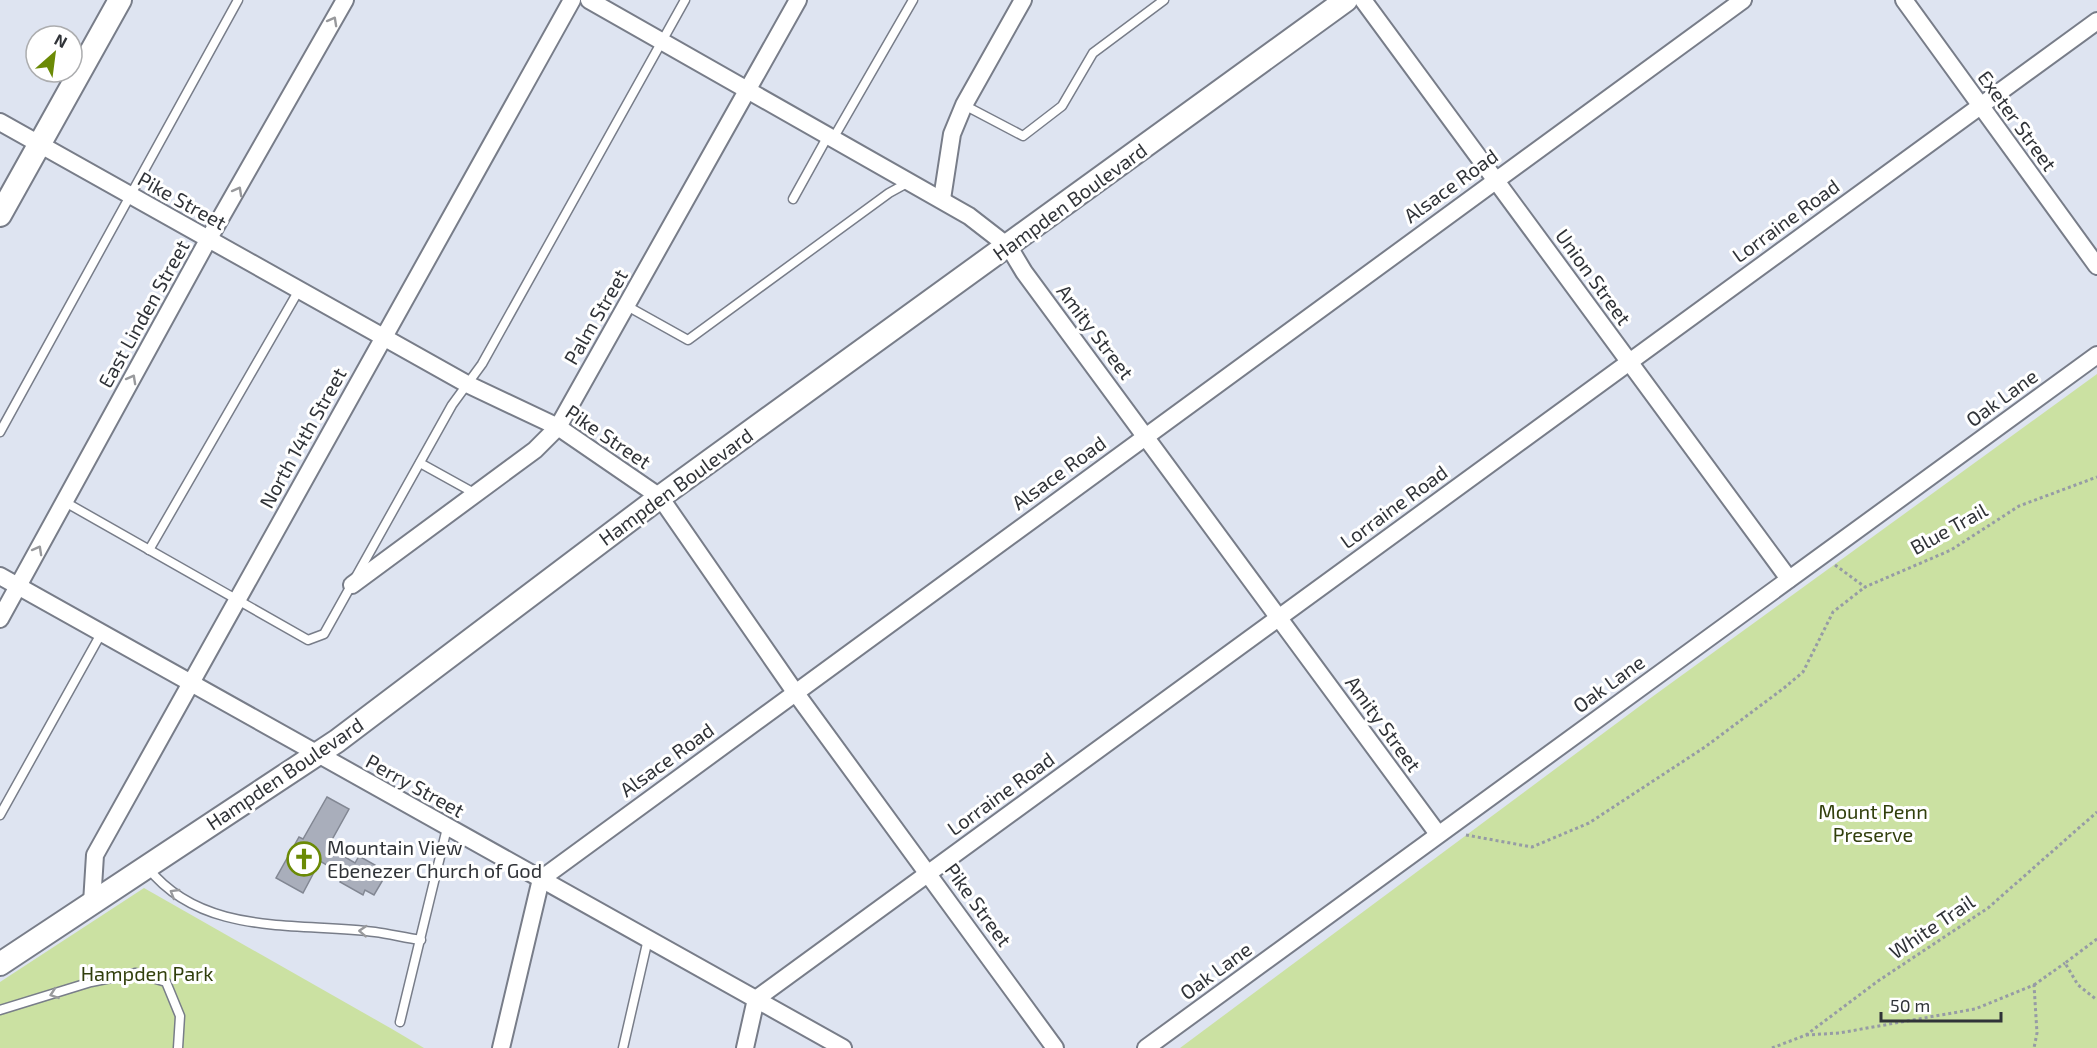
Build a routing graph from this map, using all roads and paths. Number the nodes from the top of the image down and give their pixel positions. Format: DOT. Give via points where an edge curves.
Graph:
graph roads {
  1 [pos="120,0"];
  2 [pos="238,0"];
  3 [pos="345,0"];
  4 [pos="572,0"];
  5 [pos="589,0"];
  6 [pos="685,0"];
  7 [pos="798,0"];
  8 [pos="913,0"];
  9 [pos="1023,0"];
  10 [pos="1164,0"];
  11 [pos="1346,0"];
  12 [pos="1363,0"];
  13 [pos="1743,0"];
  14 [pos="1904,0"];
  15 [pos="2097,21"];
  16 [pos="662,41"];
  17 [pos="748,89"];
  18 [pos="964,105"];
  19 [pos="1980,107"];
  20 [pos="0,122"];
  21 [pos="832,136"];
  22 [pos="39,144"];
  23 [pos="1495,180"];
  24 [pos="911,181"];
  25 [pos="130,196"];
  26 [pos="793,199"];
  27 [pos="942,200"];
  28 [pos="0,215"];
  29 [pos="208,240"];
  30 [pos="1009,247"];
  31 [pos="2097,266"];
  32 [pos="299,290"];
  33 [pos="627,306"];
  34 [pos="384,337"];
  35 [pos="2097,355"];
  36 [pos="1629,362"];
  37 [pos="467,384"];
  38 [pos="558,427"];
  39 [pos="0,432"];
  40 [pos="1145,436"];
  41 [pos="420,463"];
  42 [pos="2097,477"];
  43 [pos="476,494"];
  44 [pos="660,497"];
  45 [pos="65,502"];
  46 [pos="149,550"];
  47 [pos="1822,554"];
  48 [pos="0,576"];
  49 [pos="1789,579"];
  50 [pos="352,585"];
  51 [pos="18,586"];
  52 [pos="1865,587"];
  53 [pos="236,600"];
  54 [pos="1278,617"];
  55 [pos="0,620"];
  56 [pos="102,632"];
  57 [pos="190,682"];
  58 [pos="795,692"];
  59 [pos="317,754"];
  60 [pos="2097,812"];
  61 [pos="0,815"];
  62 [pos="447,828"];
  63 [pos="1443,831"];
  64 [pos="147,867"];
  65 [pos="929,873"];
  66 [pos="541,879"];
  67 [pos="92,903"];
  68 [pos="648,939"];
  69 [pos="2097,939"];
  70 [pos="421,940"];
  71 [pos="2066,963"];
  72 [pos="0,964"];
  73 [pos="2034,985"];
  74 [pos="756,999"];
  75 [pos="2097,1000"];
  76 [pos="0,1010"];
  77 [pos="400,1022"];
  78 [pos="1806,1035"];
  79 [pos="178,1048"];
  80 [pos="501,1048"];
  81 [pos="623,1048"];
  82 [pos="745,1048"];
  83 [pos="843,1048"];
  84 [pos="1055,1048"];
  85 [pos="1146,1048"];
  86 [pos="1772,1048"];
  87 [pos="2034,1048"];
  1 -- 22 [label="main road"];
  2 -- 25 [label="lane"];
  29 -- 3 [label="street, East Linden Street, one-way"];
  4 -- 34 [label="street, North 14th Street"];
  5 -- 16 [label="street, Amity Street"];
  6 -- 16 [label="lane"];
  7 -- 17 [label="street, Palm Street"];
  8 -- 21 [label="lane"];
  9 -- 18 [label="street"];
  10 -- 18 [label="lane" via="1093,53 1062,106 1023,136"];
  11 -- 30 [label="main road, Hampden Boulevard"];
  12 -- 23 [label="street, Union Street"];
  13 -- 23 [label="street, Alsace Road"];
  14 -- 19 [label="street, Exeter Street"];
  15 -- 19 [label="street, Lorraine Road"];
  16 -- 17 [label="street, Amity Street"];
  16 -- 37 [label="lane" via="482,364"];
  17 -- 21 [label="street, Amity Street"];
  17 -- 33 [label="street, Palm Street"];
  18 -- 27 [label="street" via="952,134"];
  19 -- 31 [label="street, Exeter Street"];
  19 -- 36 [label="street, Lorraine Road"];
  20 -- 22 [label="street, Pike Street"];
  21 -- 24 [label="street, Amity Street"];
  21 -- 26 [label="lane"];
  22 -- 25 [label="street, Pike Street"];
  22 -- 28 [label="main road"];
  23 -- 36 [label="street, Union Street"];
  23 -- 40 [label="street, Alsace Road"];
  24 -- 27 [label="street, Amity Street"];
  24 -- 33 [label="lane" via="688,340"];
  25 -- 29 [label="street, Pike Street"];
  25 -- 39 [label="lane"];
  27 -- 30 [label="street, Amity Street"];
  29 -- 32 [label="street, Pike Street"];
  45 -- 29 [label="street, East Linden Street, one-way"];
  30 -- 40 [label="street, Amity Street"];
  30 -- 44 [label="main road, Hampden Boulevard"];
  32 -- 34 [label="street, Pike Street"];
  32 -- 46 [label="lane"];
  33 -- 38 [label="street, Palm Street"];
  34 -- 37 [label="street, Pike Street"];
  34 -- 53 [label="street, North 14th Street"];
  35 -- 47 [label="street, Oak Lane"];
  36 -- 49 [label="street, Union Street"];
  36 -- 54 [label="street, Lorraine Road"];
  37 -- 38 [label="street, Pike Street"];
  37 -- 41 [label="lane"];
  38 -- 43 [label="street, Palm Street" via="535,450"];
  38 -- 44 [label="street, Pike Street"];
  40 -- 54 [label="street, Amity Street"];
  40 -- 58 [label="street, Alsace Road"];
  41 -- 43 [label="lane"];
  41 -- 50 [label="lane"];
  42 -- 52 [label="path, Blue Trail" via="2019,506 1951,550"];
  43 -- 50 [label="street, Palm Street"];
  44 -- 58 [label="street, Pike Street"];
  44 -- 59 [label="main road, Hampden Boulevard"];
  45 -- 46 [label="lane"];
  51 -- 45 [label="street, East Linden Street, one-way"];
  46 -- 53 [label="lane"];
  47 -- 49 [label="street, Oak Lane"];
  47 -- 52 [label="path"];
  48 -- 51 [label="street, Perry Street"];
  49 -- 63 [label="street, Oak Lane"];
  50 -- 53 [label="lane" via="324,634 308,640"];
  51 -- 55 [label="street, East Linden Street"];
  51 -- 56 [label="street, Perry Street"];
  52 -- 63 [label="path, Blue Trail" via="1833,612 1803,672 1705,747 1589,823 1532,848"];
  53 -- 57 [label="street, North 14th Street"];
  54 -- 63 [label="street, Amity Street"];
  54 -- 65 [label="street, Lorraine Road"];
  56 -- 57 [label="street, Perry Street"];
  56 -- 61 [label="lane"];
  57 -- 59 [label="street, Perry Street"];
  57 -- 67 [label="street, North 14th Street" via="95,855"];
  58 -- 65 [label="street, Pike Street"];
  58 -- 66 [label="street, Alsace Road"];
  59 -- 62 [label="street, Perry Street"];
  59 -- 64 [label="main road, Hampden Boulevard"];
  60 -- 78 [label="path, White Trail" via="1988,908 1878,981"];
  62 -- 66 [label="street, Perry Street"];
  62 -- 70 [label="lane"];
  63 -- 85 [label="street, Oak Lane"];
  64 -- 67 [label="main road, Hampden Boulevard"];
  70 -- 64 [label="lane, one-way" via="214,914 164,887"];
  65 -- 74 [label="street, Lorraine Road"];
  65 -- 84 [label="street, Pike Street"];
  66 -- 68 [label="street, Perry Street"];
  66 -- 80 [label="street"];
  67 -- 72 [label="main road, Hampden Boulevard"];
  68 -- 74 [label="street, Perry Street"];
  68 -- 81 [label="lane"];
  69 -- 71 [label="path"];
  70 -- 77 [label="lane"];
  71 -- 73 [label="path"];
  71 -- 75 [label="path" via="2078,986"];
  73 -- 78 [label="path" via="1975,1009 1839,1033"];
  73 -- 87 [label="path"];
  74 -- 82 [label="street"];
  74 -- 83 [label="street, Perry Street"];
  79 -- 76 [label="lane, one-way" via="180,1016 166,982 136,973 91,982"];
  78 -- 86 [label="path, White Trail"];
}
